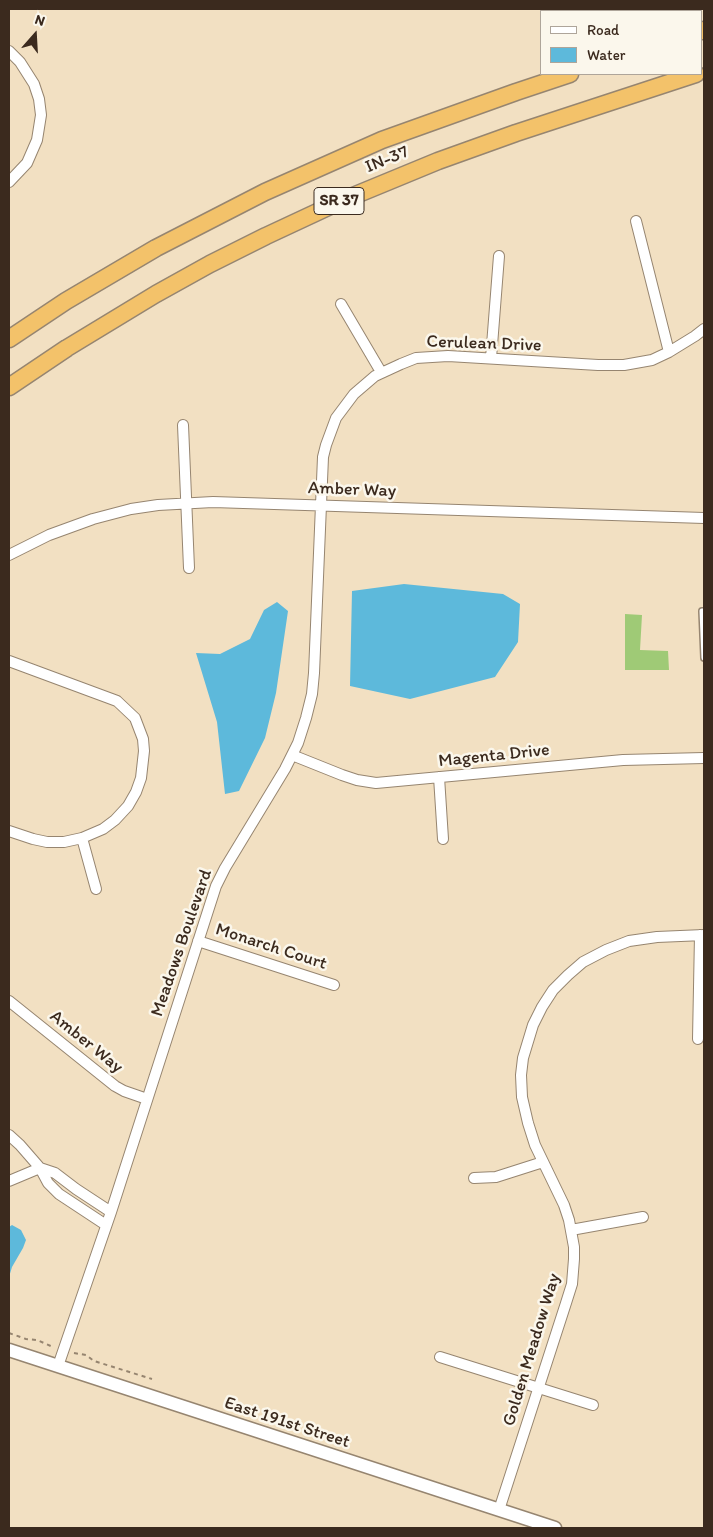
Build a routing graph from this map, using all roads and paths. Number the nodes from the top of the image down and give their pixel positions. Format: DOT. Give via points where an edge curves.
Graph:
graph roads {
  1 [pos="9,51"];
  2 [pos="567,75"];
  3 [pos="693,75"];
  4 [pos="9,182"];
  5 [pos="636,221"];
  6 [pos="499,256"];
  7 [pos="341,304"];
  8 [pos="704,329"];
  9 [pos="9,338"];
  10 [pos="669,352"];
  11 [pos="491,358"];
  12 [pos="381,372"];
  13 [pos="9,386"];
  14 [pos="183,425"];
  15 [pos="187,504"];
  16 [pos="321,505"];
  17 [pos="704,518"];
  18 [pos="9,555"];
  19 [pos="189,568"];
  20 [pos="704,611"];
  21 [pos="704,658"];
  22 [pos="9,662"];
  23 [pos="292,755"];
  24 [pos="704,758"];
  25 [pos="439,777"];
  26 [pos="9,831"];
  27 [pos="82,838"];
  28 [pos="443,839"];
  29 [pos="96,889"];
  30 [pos="702,935"];
  31 [pos="198,941"];
  32 [pos="334,985"];
  33 [pos="9,1001"];
  34 [pos="698,1039"];
  35 [pos="147,1099"];
  36 [pos="9,1135"];
  37 [pos="543,1162"];
  38 [pos="40,1168"];
  39 [pos="474,1178"];
  40 [pos="9,1181"];
  41 [pos="111,1212"];
  42 [pos="643,1217"];
  43 [pos="106,1225"];
  44 [pos="571,1230"];
  45 [pos="9,1333"];
  46 [pos="9,1350"];
  47 [pos="63,1352"];
  48 [pos="440,1357"];
  49 [pos="58,1366"];
  50 [pos="152,1379"];
  51 [pos="538,1388"];
  52 [pos="593,1405"];
  53 [pos="499,1510"];
  54 [pos="555,1528"];
  1 -- 4 [label="street" via="34,84 41,115 37,140 27,163"];
  2 -- 9 [label="highway, IN-37 / SR 37" via="382,140 265,192 156,248"];
  3 -- 13 [label="highway, IN-37 / SR 37" via="516,133 341,201 163,290"];
  5 -- 10 [label="street"];
  6 -- 11 [label="street"];
  7 -- 12 [label="street"];
  8 -- 10 [label="street, Cerulean Drive"];
  10 -- 11 [label="street, Cerulean Drive" via="652,360 624,365"];
  11 -- 12 [label="street, Cerulean Drive" via="416,358"];
  12 -- 16 [label="street, Cerulean Drive" via="349,400 330,431 323,457"];
  14 -- 15 [label="street"];
  15 -- 16 [label="street, Amber Way"];
  15 -- 18 [label="street, Amber Way" via="131,509 93,519 49,535"];
  15 -- 19 [label="street"];
  16 -- 17 [label="street, Amber Way"];
  16 -- 23 [label="street, Meadows Boulevard" via="312,694"];
  20 -- 21 [label="lane"];
  22 -- 27 [label="street" via="117,701 140,729 144,765 136,792 115,820"];
  23 -- 25 [label="street, Magenta Drive" via="357,780 376,783"];
  23 -- 31 [label="street, Meadows Boulevard" via="225,868"];
  24 -- 25 [label="street, Magenta Drive" via="623,760"];
  25 -- 28 [label="street"];
  26 -- 27 [label="street" via="48,842"];
  27 -- 29 [label="street"];
  30 -- 34 [label="street"];
  30 -- 37 [label="street, Golden Meadow Way" via="629,941 606,950 583,962 568,975 542,1007 533,1025 521,1075 528,1123"];
  31 -- 32 [label="street, Monarch Court"];
  31 -- 35 [label="street, Meadows Boulevard"];
  33 -- 35 [label="street, Amber Way" via="115,1086"];
  35 -- 41 [label="street, Meadows Boulevard"];
  36 -- 38 [label="street"];
  37 -- 39 [label="street" via="496,1177"];
  37 -- 44 [label="street, Golden Meadow Way" via="564,1205"];
  38 -- 40 [label="street"];
  38 -- 41 [label="street" via="56,1173"];
  38 -- 43 [label="street" via="59,1194"];
  41 -- 43 [label="street, Meadows Boulevard"];
  42 -- 44 [label="street"];
  43 -- 47 [label="street, Meadows Boulevard"];
  44 -- 51 [label="street, Golden Meadow Way" via="574,1247 572,1284"];
  45 -- 47 [label="path" via="37,1340"];
  46 -- 49 [label="street, East 191st Street"];
  47 -- 49 [label="street, Meadows Boulevard"];
  47 -- 50 [label="path" via="86,1356"];
  48 -- 51 [label="street"];
  49 -- 53 [label="street, East 191st Street"];
  51 -- 52 [label="street"];
  51 -- 53 [label="street, Golden Meadow Way"];
  53 -- 54 [label="street, East 191st Street"];
}
